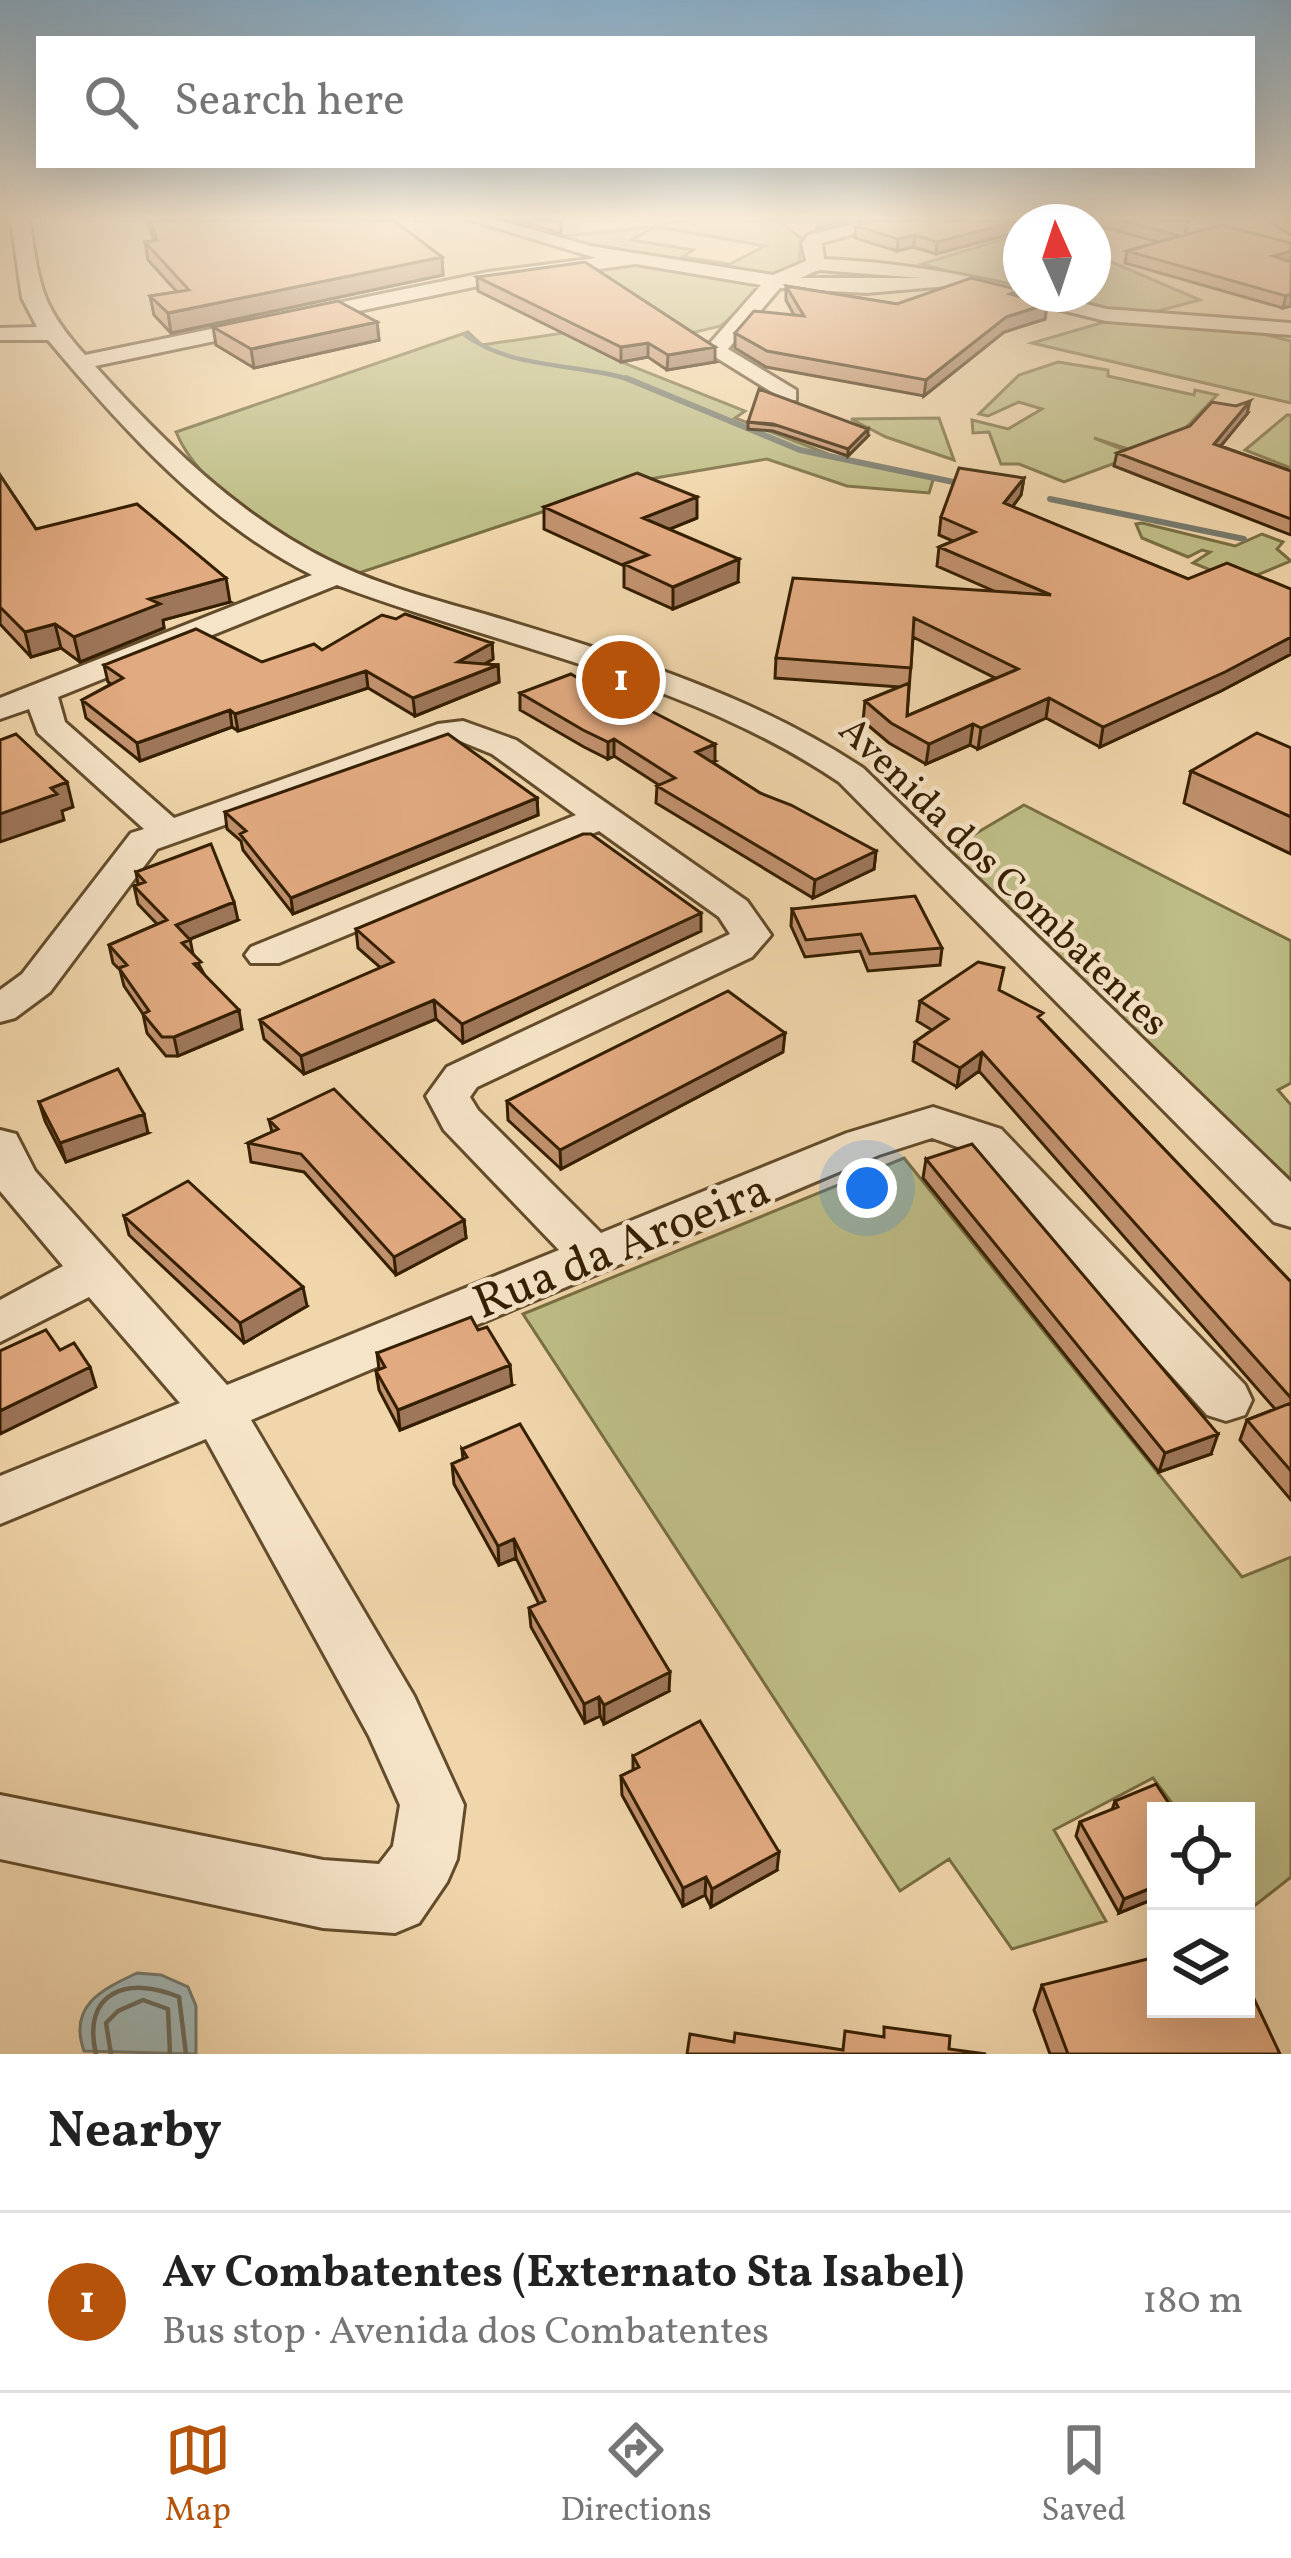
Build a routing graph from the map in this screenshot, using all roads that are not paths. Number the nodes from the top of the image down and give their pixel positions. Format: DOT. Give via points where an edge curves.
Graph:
graph roads {
  1 [pos="42,316"];
  2 [pos="304,316"];
  3 [pos="745,316"];
  4 [pos="1117,316"];
  5 [pos="47,326"];
  6 [pos="1291,329"];
  7 [pos="1,334"];
  8 [pos="80,362"];
  9 [pos="788,394"];
  10 [pos="337,575"];
  11 [pos="0,676"];
  12 [pos="40,696"];
  13 [pos="0,709"];
  14 [pos="602,817"];
  15 [pos="169,832"];
  16 [pos="265,955"];
  17 [pos="0,1009"];
  18 [pos="0,1145"];
  19 [pos="1291,1210"];
  20 [pos="20,1213"];
  21 [pos="593,1255"];
  22 [pos="95,1271"];
  23 [pos="0,1323"];
  24 [pos="1226,1400"];
  25 [pos="218,1410"];
  26 [pos="0,1502"];
  27 [pos="0,1827"];
  1 -- 5 [label="street, Avenida dos Combatentes"];
  2 -- 8 [label="street"];
  3 -- 9 [label="street" via="715,350"];
  4 -- 6 [label="street"];
  5 -- 7 [label="street"];
  5 -- 8 [label="street, Avenida dos Combatentes"];
  8 -- 10 [label="street, Avenida dos Combatentes" via="221,500"];
  10 -- 12 [label="street"];
  10 -- 19 [label="street, Avenida dos Combatentes" via="733,707 806,740"];
  11 -- 12 [label="street"];
  12 -- 13 [label="street"];
  12 -- 15 [label="street" via="50,726"];
  14 -- 15 [label="street" via="503,747 464,731"];
  14 -- 16 [label="street"];
  14 -- 21 [label="street" via="733,909 751,935 738,949 462,1077 448,1096 460,1119"];
  15 -- 17 [label="street" via="143,841 36,983"];
  18 -- 20 [label="street"];
  20 -- 22 [label="street"];
  21 -- 24 [label="street, Rua da Aroeira" via="933,1122 985,1140"];
  21 -- 25 [label="street, Rua da Aroeira"];
  22 -- 23 [label="street"];
  22 -- 25 [label="street"];
  25 -- 26 [label="street, Rua da Aroeira"];
  25 -- 27 [label="street" via="432,1804 424,1859 395,1899 323,1894"];
}
